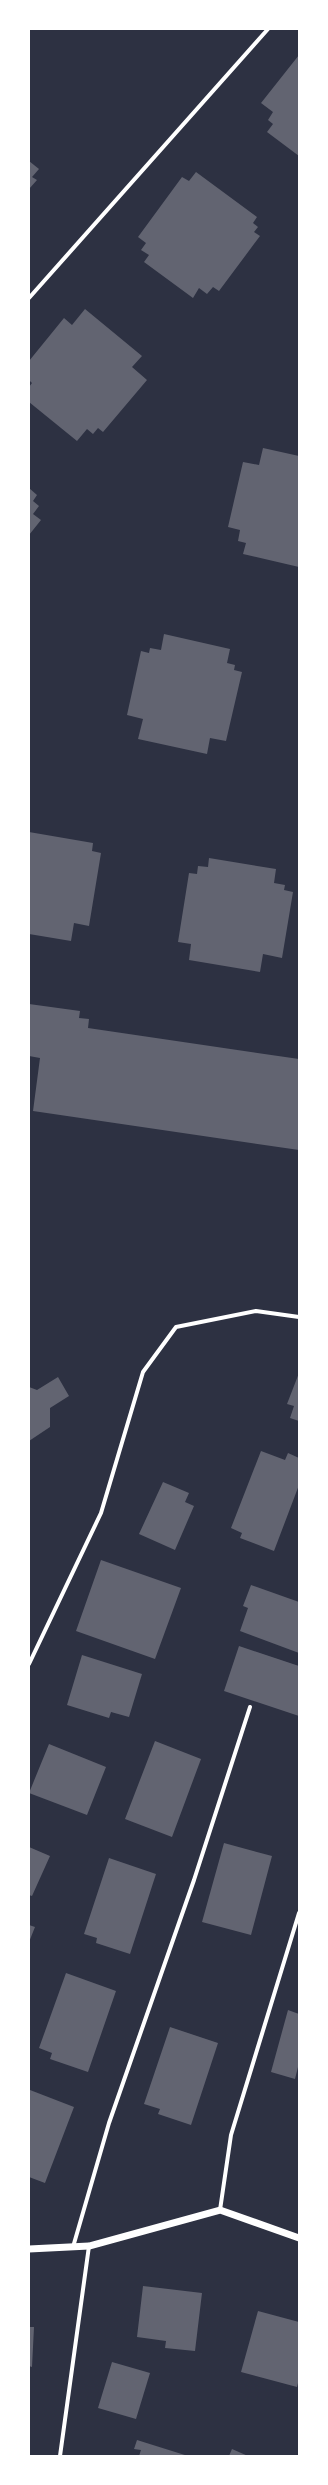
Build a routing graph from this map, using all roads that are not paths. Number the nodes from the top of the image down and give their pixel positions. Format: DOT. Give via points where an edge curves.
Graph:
graph roads {
  1 [pos="268,29"];
  2 [pos="29,298"];
  3 [pos="299,1317"];
  4 [pos="29,1664"];
  5 [pos="250,1707"];
  6 [pos="299,1913"];
  7 [pos="220,2210"];
  8 [pos="299,2238"];
  9 [pos="89,2246"];
  10 [pos="72,2247"];
  11 [pos="29,2249"];
  12 [pos="60,2456"];
  1 -- 2 [label="street"];
  3 -- 4 [label="street" via="256,1311 176,1327 143,1372 101,1513"];
  5 -- 10 [label="street" via="194,1880 109,2123"];
  6 -- 7 [label="street" via="230,2135"];
  7 -- 8 [label="street"];
  7 -- 9 [label="street"];
  9 -- 10 [label="street"];
  9 -- 12 [label="street"];
  10 -- 11 [label="street"];
}
